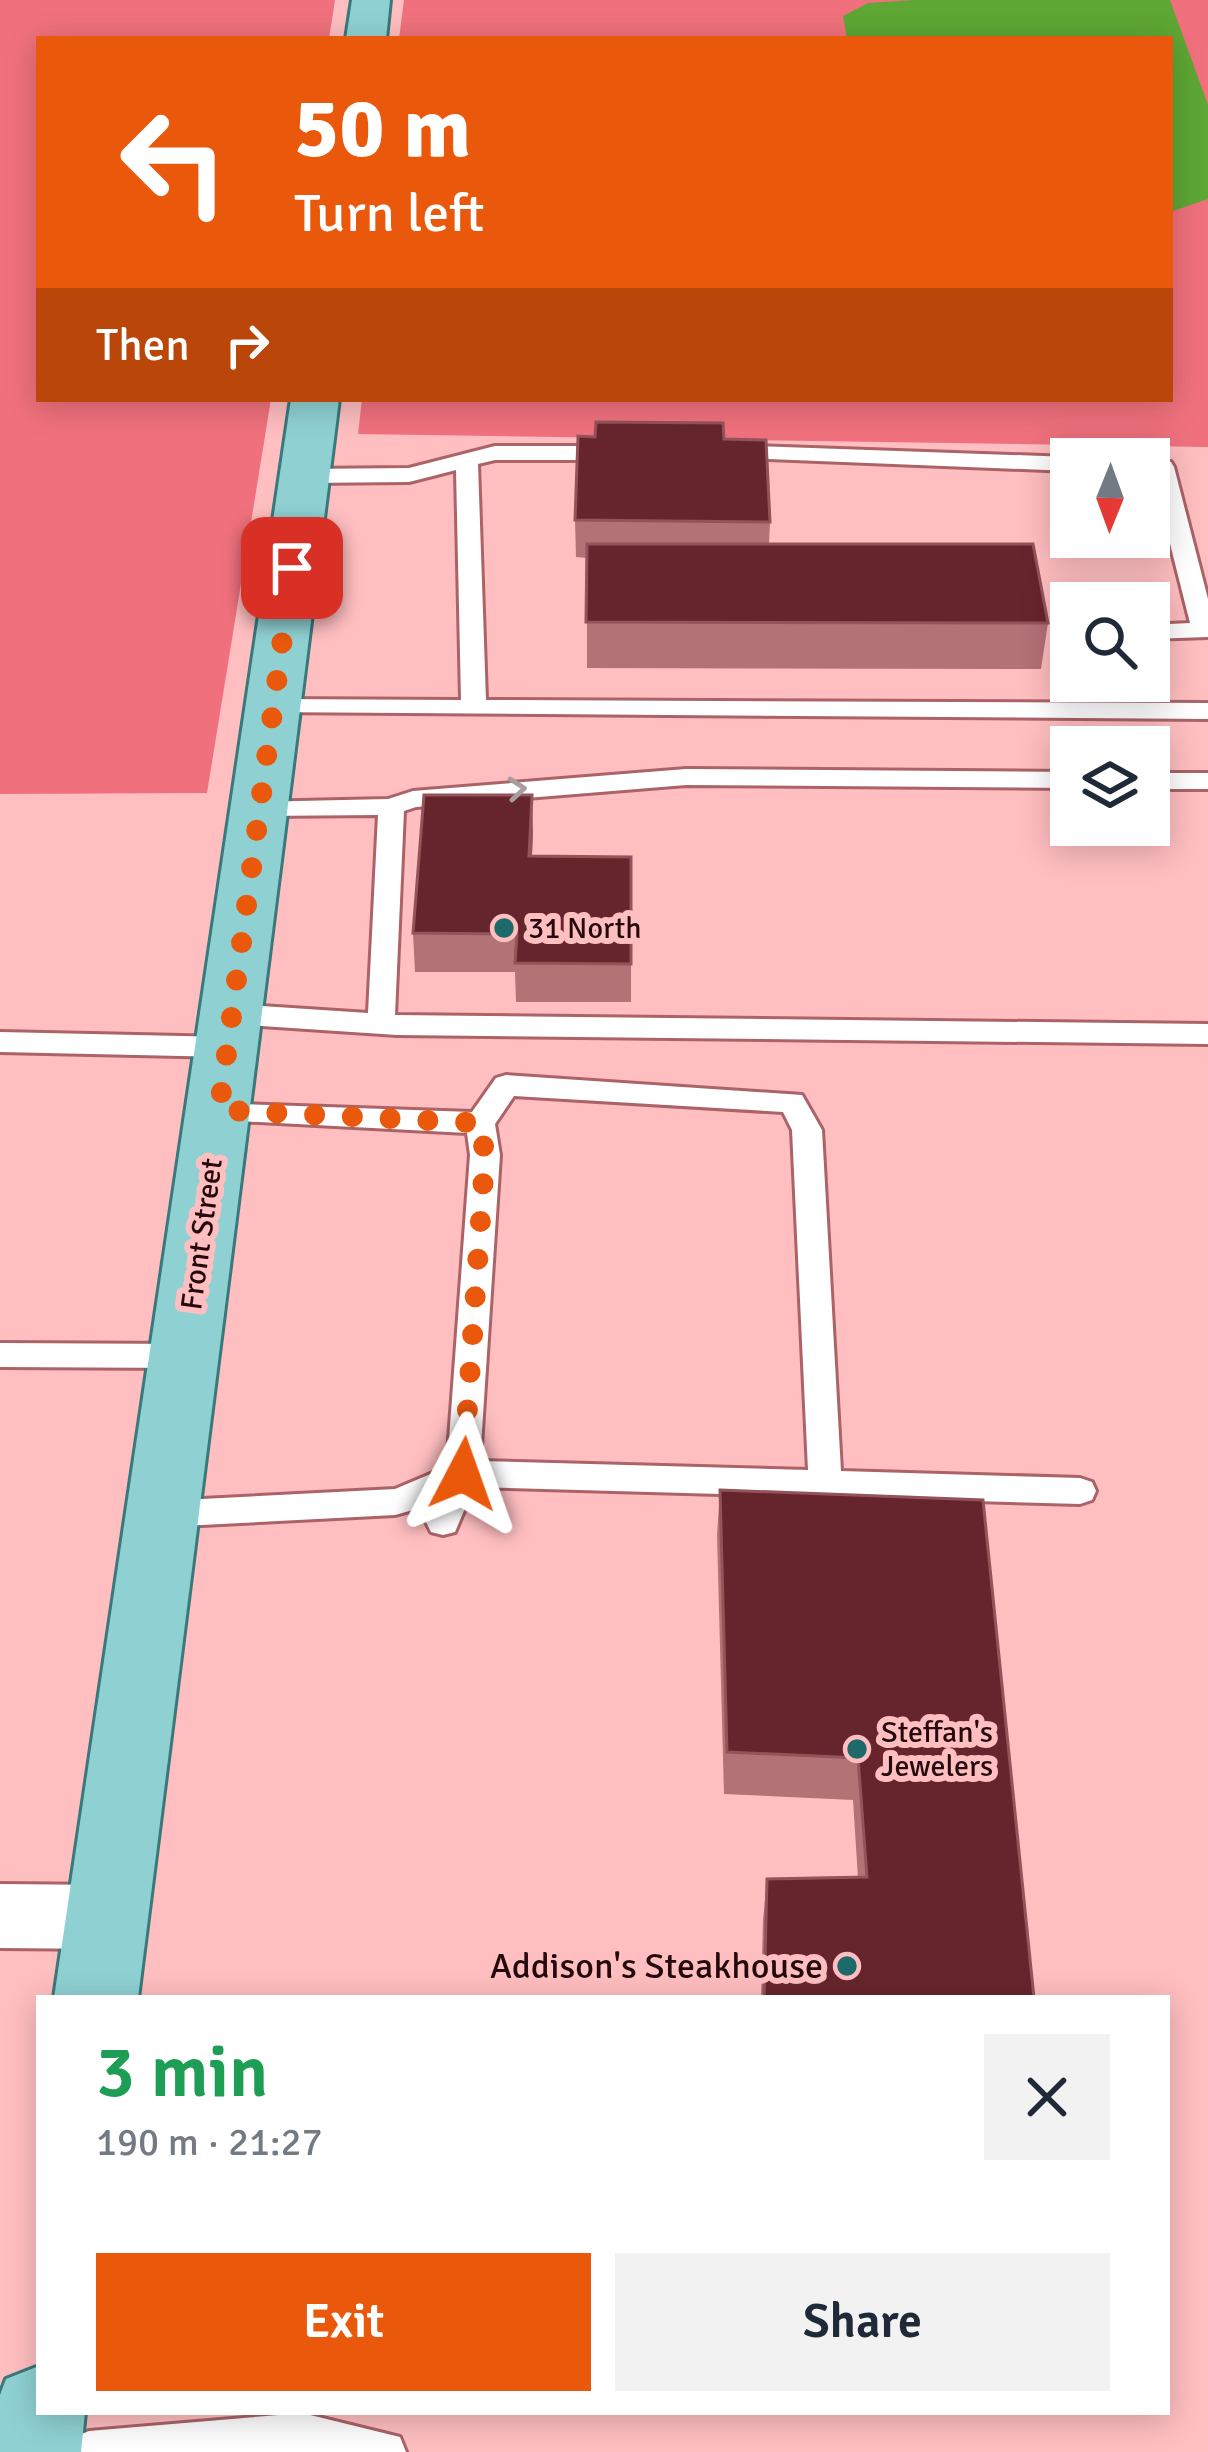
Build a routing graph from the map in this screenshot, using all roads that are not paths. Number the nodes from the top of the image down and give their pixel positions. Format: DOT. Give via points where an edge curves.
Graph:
graph roads {
  1 [pos="371,0"];
  2 [pos="365,36"];
  3 [pos="316,402"];
  4 [pos="629,452"];
  5 [pos="697,452"];
  6 [pos="467,462"];
  7 [pos="1050,463"];
  8 [pos="305,476"];
  9 [pos="1170,494"];
  10 [pos="1206,630"];
  11 [pos="1170,631"];
  12 [pos="1142,702"];
  13 [pos="273,707"];
  14 [pos="474,708"];
  15 [pos="1144,711"];
  16 [pos="1208,711"];
  17 [pos="1050,780"];
  18 [pos="1170,781"];
  19 [pos="1208,781"];
  20 [pos="391,807"];
  21 [pos="260,808"];
  22 [pos="381,1024"];
  23 [pos="1208,1034"];
  24 [pos="0,1042"];
  25 [pos="226,1057"];
  26 [pos="480,1123"];
  27 [pos="0,1355"];
  28 [pos="185,1357"];
  29 [pos="463,1474"];
  30 [pos="825,1484"];
  31 [pos="1080,1492"];
  32 [pos="163,1514"];
  33 [pos="443,1522"];
  34 [pos="0,1916"];
  35 [pos="108,1917"];
  36 [pos="97,1995"];
  37 [pos="39,2415"];
  38 [pos="34,2452"];
  39 [pos="89,2452"];
  40 [pos="386,2452"];
  1 -- 2 [label="main road"];
  3 -- 8 [label="main road, Front Street"];
  4 -- 6 [label="lane" via="495,453"];
  5 -- 7 [label="lane"];
  6 -- 8 [label="lane" via="409,475"];
  6 -- 14 [label="lane"];
  8 -- 13 [label="main road, Front Street"];
  9 -- 10 [label="lane"];
  10 -- 11 [label="lane"];
  12 -- 15 [label="lane"];
  13 -- 14 [label="lane"];
  13 -- 21 [label="main road, Front Street"];
  14 -- 15 [label="lane"];
  15 -- 16 [label="lane"];
  20 -- 17 [label="lane, one-way" via="686,777"];
  18 -- 19 [label="lane"];
  20 -- 21 [label="lane"];
  20 -- 22 [label="lane"];
  21 -- 25 [label="main road, Front Street"];
  22 -- 23 [label="lane"];
  22 -- 25 [label="lane"];
  24 -- 25 [label="lane"];
  25 -- 26 [label="lane"];
  25 -- 28 [label="main road, Front Street"];
  26 -- 29 [label="lane" via="485,1155"];
  26 -- 30 [label="lane" via="506,1085 792,1102 807,1130"];
  27 -- 28 [label="lane"];
  28 -- 32 [label="main road, Front Street"];
  29 -- 30 [label="lane"];
  29 -- 32 [label="lane" via="395,1502"];
  29 -- 33 [label="lane"];
  30 -- 31 [label="lane"];
  32 -- 35 [label="main road, Front Street"];
  34 -- 35 [label="street"];
  35 -- 36 [label="main road, Front Street"];
  37 -- 38 [label="main road"];
  39 -- 40 [label="lane" via="302,2434"];
}
